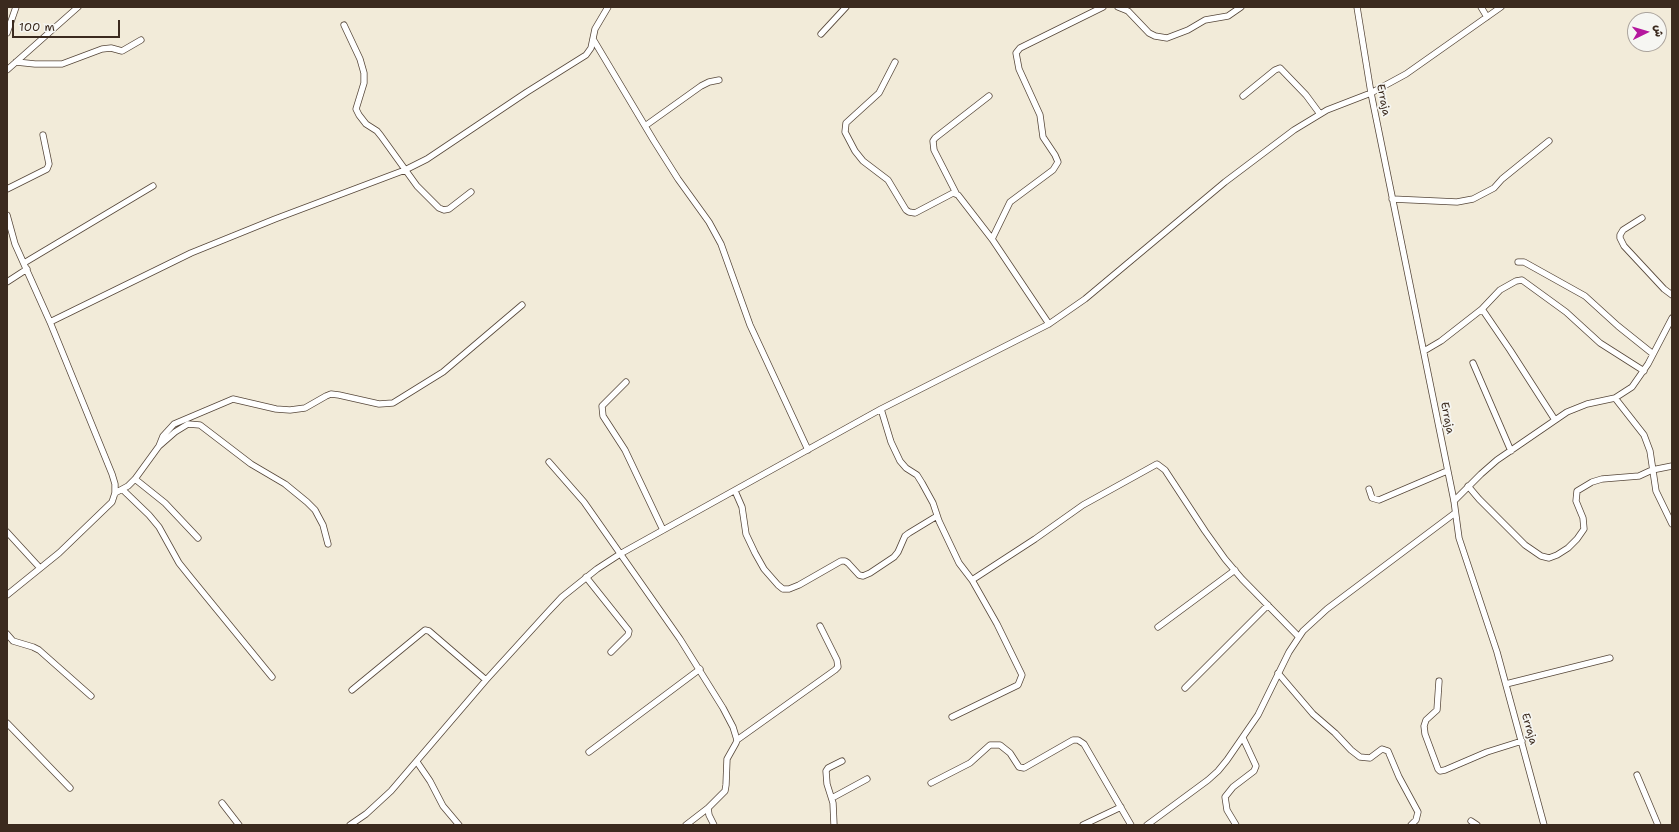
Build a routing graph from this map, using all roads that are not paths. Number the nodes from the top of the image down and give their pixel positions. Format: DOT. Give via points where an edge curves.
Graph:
graph roads {
  1 [pos="16,7"];
  2 [pos="78,7"];
  3 [pos="608,7"];
  4 [pos="846,7"];
  5 [pos="1103,7"];
  6 [pos="1118,7"];
  7 [pos="1241,7"];
  8 [pos="1357,7"];
  9 [pos="1481,7"];
  10 [pos="1501,7"];
  11 [pos="1487,18"];
  12 [pos="344,25"];
  13 [pos="7,33"];
  14 [pos="821,34"];
  15 [pos="593,39"];
  16 [pos="141,40"];
  17 [pos="16,62"];
  18 [pos="895,62"];
  19 [pos="7,70"];
  20 [pos="719,80"];
  21 [pos="1371,93"];
  22 [pos="989,96"];
  23 [pos="1243,96"];
  24 [pos="1320,114"];
  25 [pos="645,126"];
  26 [pos="43,135"];
  27 [pos="1549,142"];
  28 [pos="405,170"];
  29 [pos="153,186"];
  30 [pos="7,189"];
  31 [pos="471,192"];
  32 [pos="956,193"];
  33 [pos="1392,199"];
  34 [pos="7,215"];
  35 [pos="1642,218"];
  36 [pos="992,239"];
  37 [pos="24,262"];
  38 [pos="1518,262"];
  39 [pos="27,269"];
  40 [pos="7,282"];
  41 [pos="1672,295"];
  42 [pos="522,305"];
  43 [pos="1482,309"];
  44 [pos="1672,318"];
  45 [pos="50,322"];
  46 [pos="1049,324"];
  47 [pos="1424,351"];
  48 [pos="1654,354"];
  49 [pos="1473,363"];
  50 [pos="1644,371"];
  51 [pos="626,382"];
  52 [pos="1615,398"];
  53 [pos="881,409"];
  54 [pos="1555,420"];
  55 [pos="159,446"];
  56 [pos="808,450"];
  57 [pos="1511,451"];
  58 [pos="549,462"];
  59 [pos="1672,466"];
  60 [pos="1447,470"];
  61 [pos="1652,470"];
  62 [pos="135,479"];
  63 [pos="1468,486"];
  64 [pos="1369,489"];
  65 [pos="123,490"];
  66 [pos="735,491"];
  67 [pos="115,493"];
  68 [pos="1454,501"];
  69 [pos="1455,513"];
  70 [pos="938,516"];
  71 [pos="1672,524"];
  72 [pos="663,530"];
  73 [pos="7,532"];
  74 [pos="198,538"];
  75 [pos="328,544"];
  76 [pos="620,554"];
  77 [pos="40,568"];
  78 [pos="1235,570"];
  79 [pos="586,577"];
  80 [pos="972,580"];
  81 [pos="7,595"];
  82 [pos="1268,605"];
  83 [pos="820,626"];
  84 [pos="1158,627"];
  85 [pos="7,634"];
  86 [pos="1299,637"];
  87 [pos="611,652"];
  88 [pos="1610,658"];
  89 [pos="700,669"];
  90 [pos="1278,673"];
  91 [pos="272,677"];
  92 [pos="486,680"];
  93 [pos="1439,681"];
  94 [pos="1506,684"];
  95 [pos="1185,688"];
  96 [pos="352,690"];
  97 [pos="91,696"];
  98 [pos="952,717"];
  99 [pos="7,723"];
  100 [pos="1243,738"];
  101 [pos="737,740"];
  102 [pos="1522,741"];
  103 [pos="589,752"];
  104 [pos="842,761"];
  105 [pos="417,762"];
  106 [pos="1636,775"];
  107 [pos="867,779"];
  108 [pos="931,783"];
  109 [pos="70,788"];
  110 [pos="832,798"];
  111 [pos="222,803"];
  112 [pos="1121,807"];
  113 [pos="708,808"];
  114 [pos="1471,821"];
  115 [pos="239,825"];
  116 [pos="350,825"];
  117 [pos="459,825"];
  118 [pos="686,825"];
  119 [pos="714,825"];
  120 [pos="834,825"];
  121 [pos="1083,825"];
  122 [pos="1131,825"];
  123 [pos="1146,825"];
  124 [pos="1236,825"];
  125 [pos="1411,825"];
  126 [pos="1477,825"];
  127 [pos="1544,825"];
  128 [pos="1658,825"];
  1 -- 13 [label="street"];
  2 -- 17 [label="street"];
  3 -- 15 [label="street" via="595,29"];
  4 -- 14 [label="street"];
  5 -- 36 [label="street" via="1016,52 1019,69 1039,113 1043,137 1058,162 1053,170 1010,202"];
  6 -- 7 [label="street" via="1128,11 1149,34 1167,38 1205,20 1228,16"];
  8 -- 21 [label="street, Erraja"];
  9 -- 11 [label="street"];
  10 -- 11 [label="street"];
  11 -- 21 [label="street" via="1406,74"];
  12 -- 28 [label="street" via="364,73 364,83 356,109 366,124 381,136"];
  15 -- 25 [label="street"];
  15 -- 28 [label="street" via="586,55 427,159"];
  16 -- 17 [label="street" via="122,51 102,49 62,64"];
  17 -- 19 [label="street"];
  18 -- 32 [label="street" via="879,93 846,123 847,137 858,156 888,180 909,212 916,213"];
  20 -- 25 [label="street" via="702,86"];
  21 -- 24 [label="street"];
  21 -- 33 [label="street, Erraja"];
  22 -- 32 [label="street" via="933,141 934,150"];
  23 -- 24 [label="street" via="1280,68"];
  24 -- 46 [label="street" via="1241,169 1084,299"];
  25 -- 56 [label="street" via="721,244 750,325"];
  26 -- 30 [label="street" via="49,164 47,169"];
  27 -- 33 [label="street" via="1494,188 1473,199 1457,202"];
  28 -- 31 [label="street" via="426,196 444,210"];
  28 -- 45 [label="street" via="191,253"];
  29 -- 37 [label="street"];
  32 -- 36 [label="street"];
  33 -- 47 [label="street, Erraja"];
  34 -- 37 [label="street" via="15,244"];
  35 -- 41 [label="street" via="1623,230 1620,238 1624,246"];
  36 -- 46 [label="street"];
  37 -- 39 [label="street"];
  38 -- 48 [label="street" via="1529,264 1585,296"];
  39 -- 40 [label="street"];
  39 -- 45 [label="street"];
  42 -- 55 [label="street" via="443,372 393,403 379,404 332,394 305,408 290,410 233,399 174,424 163,436"];
  43 -- 47 [label="street"];
  43 -- 50 [label="street" via="1500,290 1522,280 1562,309 1600,343"];
  43 -- 54 [label="street"];
  44 -- 48 [label="street"];
  45 -- 67 [label="street" via="112,474"];
  46 -- 53 [label="street"];
  47 -- 60 [label="street, Erraja"];
  48 -- 50 [label="street"];
  49 -- 57 [label="street"];
  50 -- 52 [label="street" via="1632,387"];
  51 -- 72 [label="street" via="605,402 603,416 625,450"];
  52 -- 54 [label="street" via="1576,408"];
  52 -- 61 [label="street" via="1644,435 1650,451"];
  53 -- 56 [label="street"];
  53 -- 70 [label="street" via="900,462 920,479"];
  54 -- 57 [label="street"];
  55 -- 62 [label="street"];
  55 -- 75 [label="street" via="183,426 194,424 203,427 307,502 323,525"];
  56 -- 66 [label="street"];
  57 -- 63 [label="street"];
  58 -- 76 [label="street" via="584,502"];
  59 -- 61 [label="street"];
  60 -- 64 [label="street" via="1380,500 1372,498"];
  60 -- 68 [label="street, Erraja"];
  61 -- 63 [label="street" via="1639,476 1602,479 1577,491 1576,501 1583,518 1584,529 1568,548 1549,558 1541,556 1525,544"];
  61 -- 71 [label="street" via="1656,491"];
  62 -- 65 [label="street"];
  62 -- 74 [label="street" via="165,503"];
  63 -- 68 [label="street"];
  65 -- 67 [label="street"];
  65 -- 91 [label="street" via="159,527 190,578"];
  66 -- 70 [label="street" via="742,507 746,534 754,553 764,569 783,589 789,589 841,561 848,563 859,575 870,573 894,557 905,536"];
  66 -- 72 [label="street"];
  67 -- 77 [label="street" via="112,502"];
  68 -- 69 [label="street, Erraja"];
  69 -- 86 [label="street" via="1327,609"];
  69 -- 94 [label="street, Erraja" via="1459,538"];
  70 -- 80 [label="street" via="959,563"];
  72 -- 76 [label="street"];
  73 -- 77 [label="street"];
  76 -- 79 [label="street"];
  76 -- 89 [label="street"];
  77 -- 81 [label="street"];
  78 -- 80 [label="street" via="1205,531 1165,470 1157,464 1082,505 1035,540"];
  78 -- 82 [label="street"];
  78 -- 84 [label="street"];
  79 -- 87 [label="street" via="629,631"];
  79 -- 92 [label="street" via="547,612"];
  80 -- 98 [label="street" via="1016,661 1022,678 1018,685"];
  82 -- 86 [label="street"];
  82 -- 95 [label="street"];
  83 -- 101 [label="street" via="838,666"];
  85 -- 97 [label="street" via="14,641 39,650"];
  86 -- 90 [label="street"];
  88 -- 94 [label="street"];
  89 -- 101 [label="street" via="723,708"];
  89 -- 103 [label="street"];
  90 -- 100 [label="street" via="1258,715"];
  90 -- 125 [label="street" via="1313,714 1360,757 1370,758 1382,749 1388,751 1418,812 1416,820"];
  92 -- 96 [label="street" via="426,630"];
  92 -- 105 [label="street"];
  93 -- 102 [label="street" via="1437,710 1426,720 1424,726 1440,771"];
  94 -- 102 [label="street, Erraja"];
  99 -- 109 [label="street"];
  100 -- 123 [label="street" via="1218,771"];
  100 -- 124 [label="street" via="1256,766 1254,771 1233,787 1225,797 1227,810"];
  101 -- 113 [label="street" via="727,759 725,791"];
  102 -- 127 [label="street, Erraja"];
  104 -- 110 [label="street" via="826,771"];
  105 -- 116 [label="street" via="379,803"];
  105 -- 117 [label="street"];
  106 -- 128 [label="street"];
  107 -- 110 [label="street"];
  108 -- 112 [label="street" via="970,763 990,746 1000,744 1019,766 1024,768 1073,740 1078,740 1084,744"];
  110 -- 120 [label="street"];
  111 -- 115 [label="street"];
  112 -- 121 [label="street"];
  112 -- 122 [label="street"];
  113 -- 118 [label="street"];
  113 -- 119 [label="street"];
  114 -- 126 [label="street"];
}
